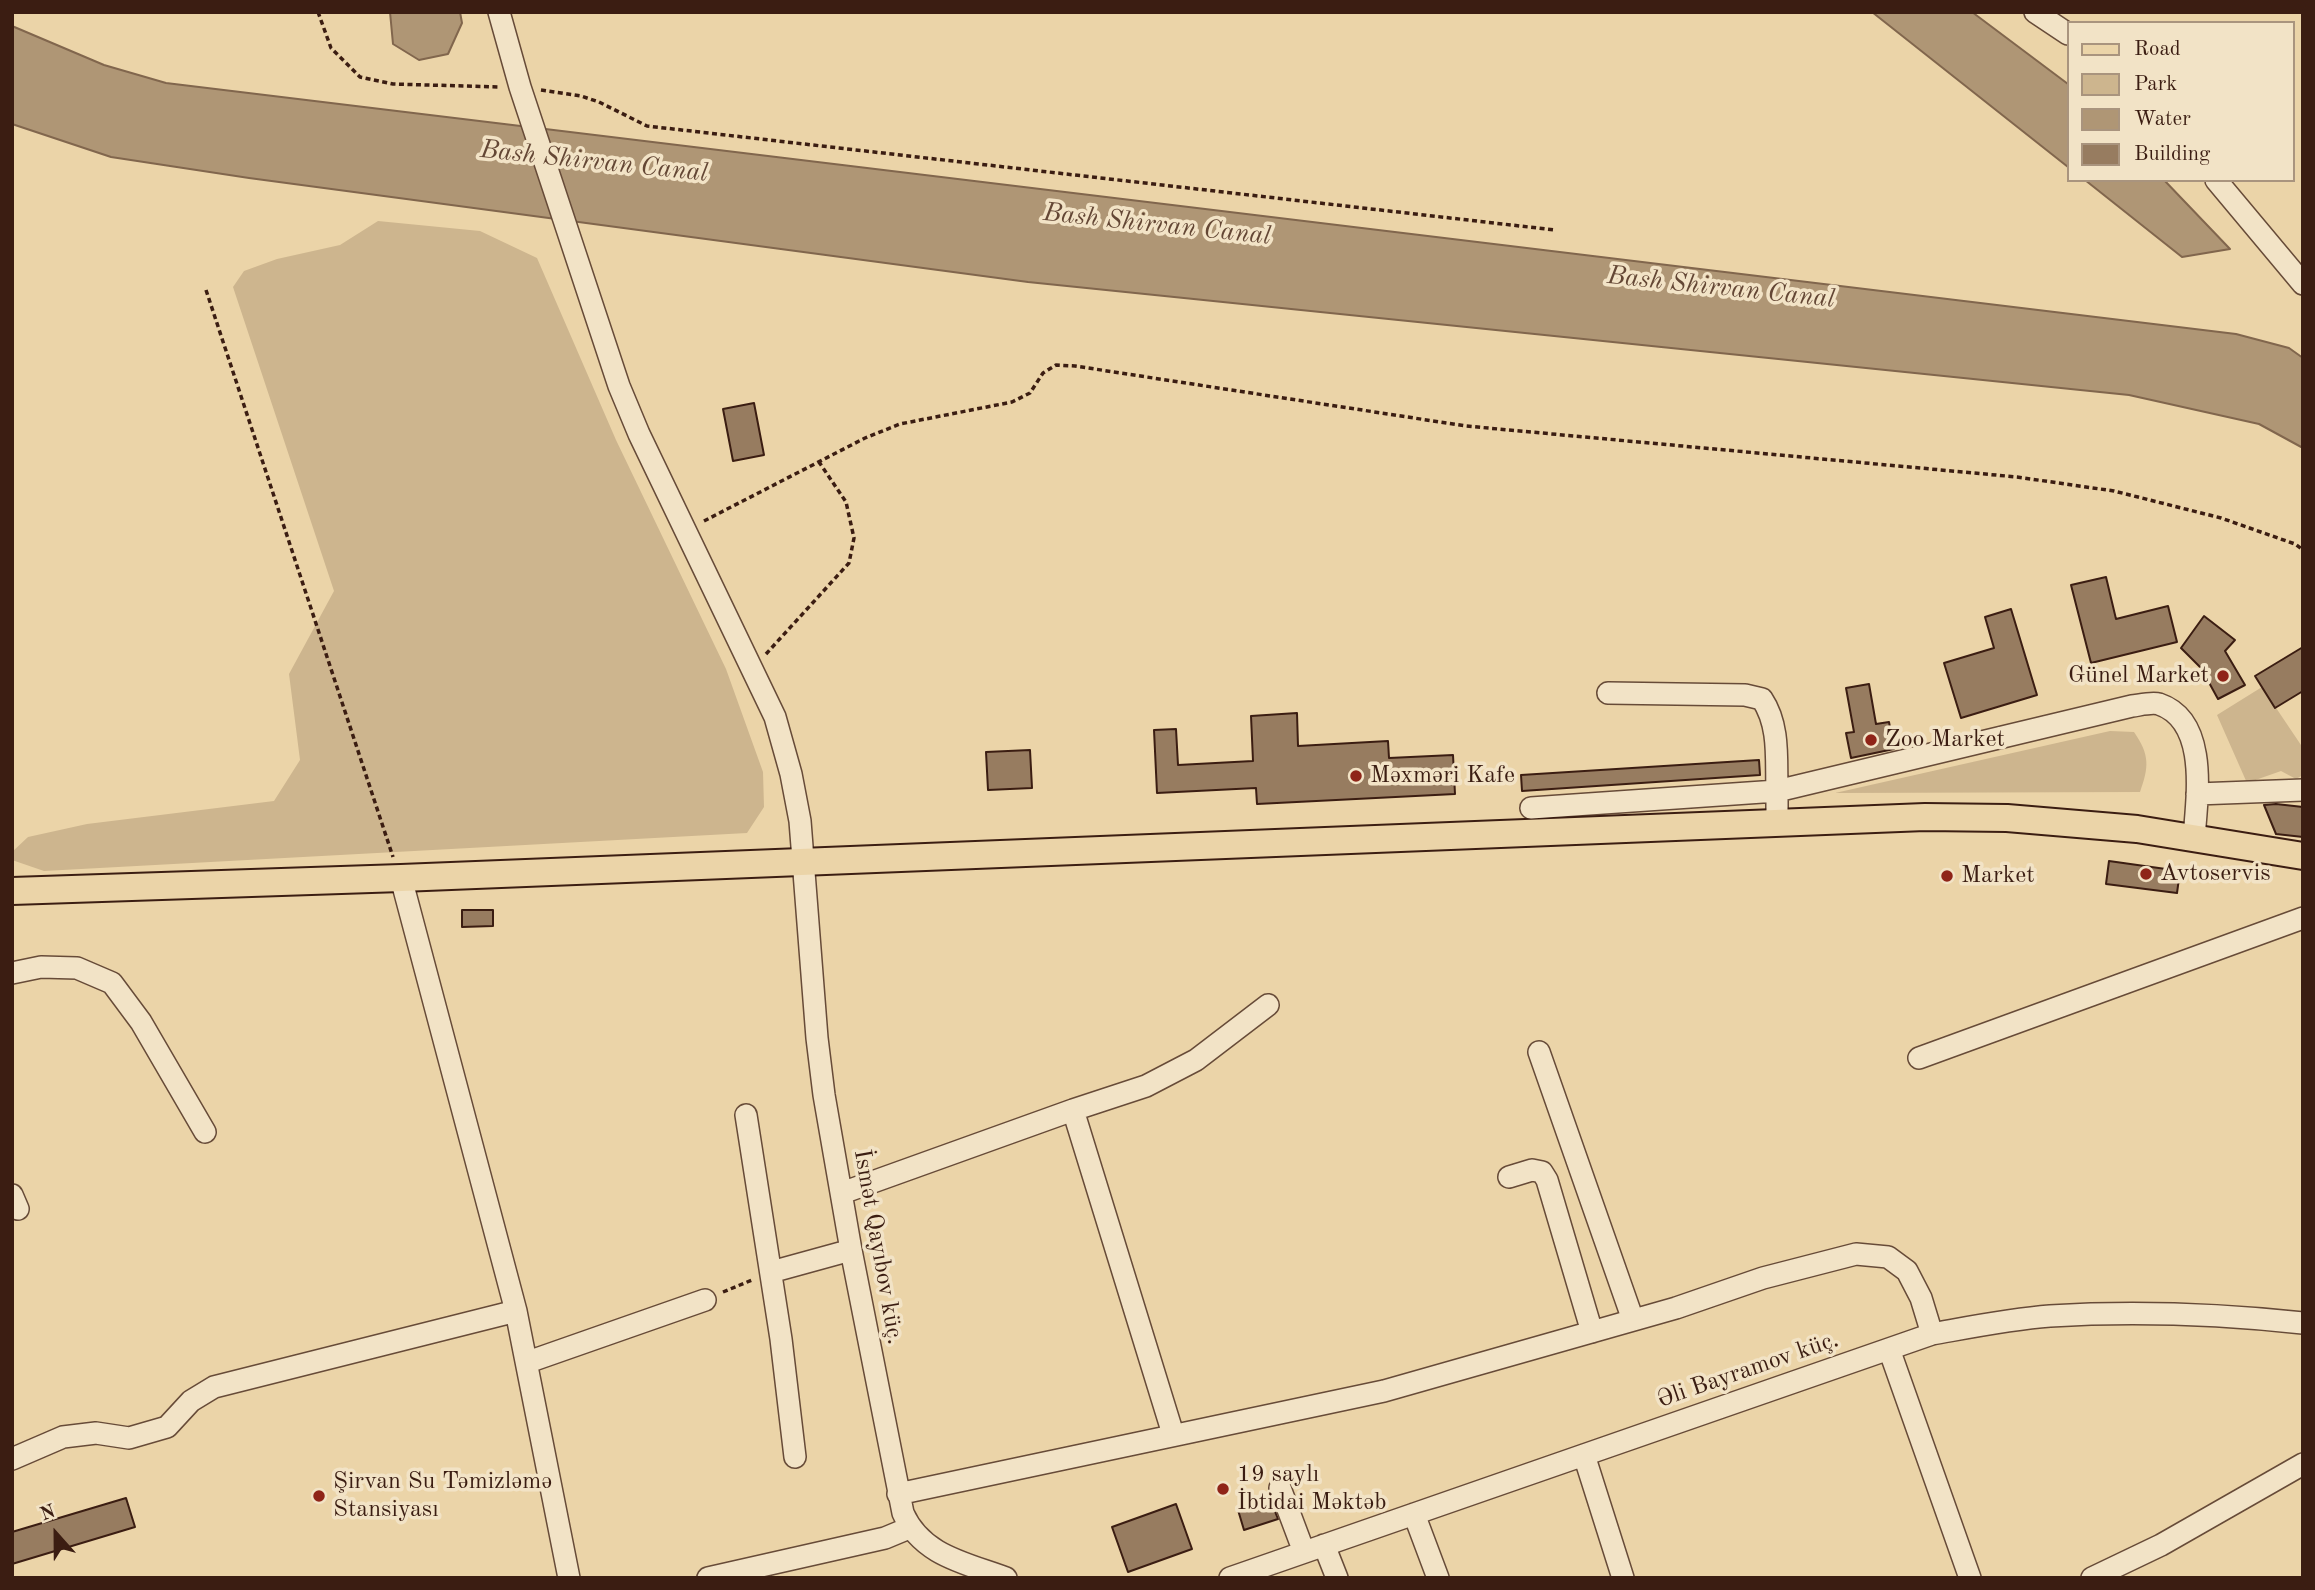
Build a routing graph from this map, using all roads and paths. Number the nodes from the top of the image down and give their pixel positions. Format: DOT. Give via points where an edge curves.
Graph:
graph roads {
  1 [pos="318,12"];
  2 [pos="499,12"];
  3 [pos="2035,12"];
  4 [pos="2066,33"];
  5 [pos="523,97"];
  6 [pos="2219,182"];
  7 [pos="1555,230"];
  8 [pos="2303,284"];
  9 [pos="206,290"];
  10 [pos="819,462"];
  11 [pos="687,530"];
  12 [pos="2303,550"];
  13 [pos="753,668"];
  14 [pos="1608,692"];
  15 [pos="2303,790"];
  16 [pos="1776,791"];
  17 [pos="2197,794"];
  18 [pos="1531,808"];
  19 [pos="1777,823"];
  20 [pos="2194,838"];
  21 [pos="2303,856"];
  22 [pos="804,862"];
  23 [pos="401,878"];
  24 [pos="12,891"];
  25 [pos="2303,918"];
  26 [pos="12,973"];
  27 [pos="1268,1005"];
  28 [pos="1539,1052"];
  29 [pos="1919,1058"];
  30 [pos="1073,1110"];
  31 [pos="746,1115"];
  32 [pos="205,1132"];
  33 [pos="1509,1177"];
  34 [pos="842,1193"];
  35 [pos="851,1250"];
  36 [pos="771,1272"];
  37 [pos="705,1300"];
  38 [pos="516,1311"];
  39 [pos="1633,1320"];
  40 [pos="2303,1323"];
  41 [pos="1592,1332"];
  42 [pos="1933,1334"];
  43 [pos="1889,1349"];
  44 [pos="527,1362"];
  45 [pos="1173,1434"];
  46 [pos="1584,1455"];
  47 [pos="795,1457"];
  48 [pos="12,1459"];
  49 [pos="2303,1465"];
  50 [pos="1280,1488"];
  51 [pos="898,1494"];
  52 [pos="1414,1514"];
  53 [pos="909,1528"];
  54 [pos="1314,1548"];
  55 [pos="1235,1577"];
  56 [pos="569,1578"];
  57 [pos="708,1578"];
  58 [pos="1006,1578"];
  59 [pos="1337,1578"];
  60 [pos="1438,1578"];
  61 [pos="1623,1578"];
  62 [pos="1970,1578"];
  63 [pos="2092,1578"];
  1 -- 5 [label="path" via="331,48 360,77"];
  2 -- 5 [label="street, İsmət Qayıbov küç."];
  3 -- 4 [label="street"];
  5 -- 7 [label="path" via="581,96 647,126"];
  5 -- 11 [label="street, İsmət Qayıbov küç." via="619,386"];
  6 -- 8 [label="street"];
  9 -- 23 [label="path"];
  10 -- 11 [label="path"];
  10 -- 12 [label="path" via="900,424 1012,402 1030,393 1043,373 1056,365 1075,366 1466,426 2017,477 2114,491 2221,518"];
  10 -- 13 [label="path" via="846,502 854,538 849,563"];
  11 -- 13 [label="street, İsmət Qayıbov küç."];
  13 -- 22 [label="street, İsmət Qayıbov küç." via="775,717 791,774"];
  14 -- 16 [label="street" via="1762,699 1775,729"];
  15 -- 17 [label="street"];
  16 -- 17 [label="street" via="2158,703 2181,717 2194,747"];
  16 -- 18 [label="street"];
  16 -- 19 [label="street"];
  17 -- 20 [label="street"];
  19 -- 20 [label="main road" via="2007,818"];
  19 -- 22 [label="main road"];
  20 -- 21 [label="main road"];
  22 -- 23 [label="main road"];
  22 -- 34 [label="street, İsmət Qayıbov küç." via="817,1038"];
  23 -- 24 [label="main road"];
  23 -- 38 [label="street"];
  25 -- 29 [label="street"];
  26 -- 32 [label="street" via="41,967 77,968 112,983"];
  27 -- 30 [label="street" via="1196,1060 1146,1086"];
  28 -- 39 [label="street"];
  30 -- 34 [label="street"];
  30 -- 45 [label="street"];
  31 -- 36 [label="street"];
  33 -- 41 [label="street" via="1532,1170 1542,1172 1547,1180"];
  34 -- 35 [label="street, İsmət Qayıbov küç."];
  35 -- 36 [label="street"];
  35 -- 51 [label="street, İsmət Qayıbov küç."];
  36 -- 37 [label="path"];
  36 -- 47 [label="street"];
  37 -- 44 [label="street"];
  38 -- 44 [label="street"];
  38 -- 48 [label="street" via="214,1387 191,1401 167,1427 129,1438 96,1433 63,1437"];
  39 -- 41 [label="street"];
  39 -- 42 [label="street" via="1856,1254 1888,1256 1908,1271"];
  40 -- 42 [label="street, Əli Bayramov küç." via="2245,1317 2049,1316"];
  41 -- 45 [label="street" via="1384,1391"];
  42 -- 43 [label="street, Əli Bayramov küç."];
  43 -- 46 [label="street, Əli Bayramov küç."];
  43 -- 62 [label="street"];
  44 -- 56 [label="street"];
  45 -- 51 [label="street"];
  46 -- 52 [label="street, Əli Bayramov küç."];
  46 -- 61 [label="street"];
  49 -- 63 [label="street"];
  50 -- 54 [label="street"];
  51 -- 53 [label="street, İsmət Qayıbov küç."];
  52 -- 54 [label="street, Əli Bayramov küç."];
  52 -- 60 [label="street"];
  53 -- 57 [label="street" via="886,1538"];
  53 -- 58 [label="street" via="944,1555"];
  54 -- 55 [label="street, Əli Bayramov küç."];
  54 -- 59 [label="street"];
}
